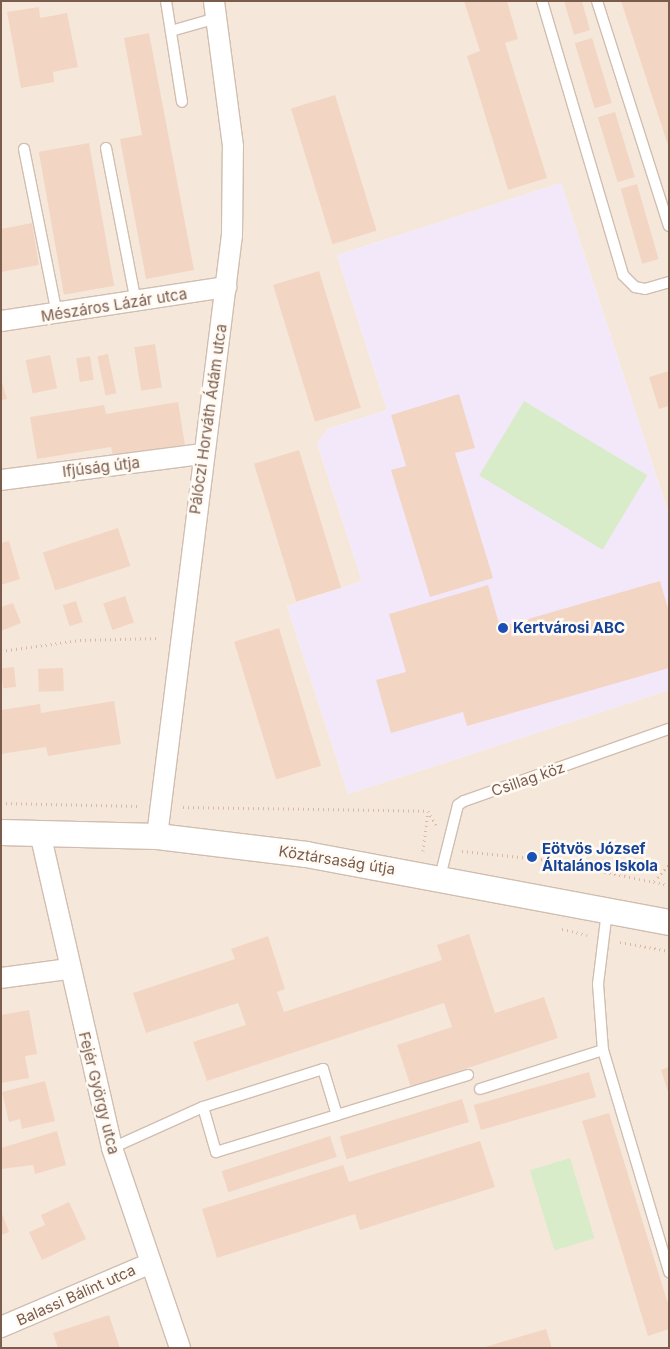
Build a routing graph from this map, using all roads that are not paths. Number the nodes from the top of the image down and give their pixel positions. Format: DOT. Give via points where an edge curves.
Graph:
graph roads {
  1 [pos="166,1"];
  2 [pos="542,1"];
  3 [pos="597,1"];
  4 [pos="216,10"];
  5 [pos="170,31"];
  6 [pos="182,102"];
  7 [pos="106,148"];
  8 [pos="24,149"];
  9 [pos="669,226"];
  10 [pos="669,282"];
  11 [pos="226,288"];
  12 [pos="136,302"];
  13 [pos="57,314"];
  14 [pos="1,321"];
  15 [pos="202,454"];
  16 [pos="1,480"];
  17 [pos="669,729"];
  18 [pos="1,832"];
  19 [pos="40,833"];
  20 [pos="157,836"];
  21 [pos="440,877"];
  22 [pos="608,908"];
  23 [pos="669,922"];
  24 [pos="68,969"];
  25 [pos="1,978"];
  26 [pos="604,1050"];
  27 [pos="468,1075"];
  28 [pos="480,1088"];
  29 [pos="203,1108"];
  30 [pos="337,1115"];
  31 [pos="112,1148"];
  32 [pos="151,1263"];
  33 [pos="669,1272"];
  34 [pos="1,1328"];
  35 [pos="180,1348"];
  1 -- 5 [label="lane"];
  2 -- 10 [label="lane" via="623,275 640,288"];
  3 -- 9 [label="lane"];
  4 -- 5 [label="lane"];
  4 -- 11 [label="street, Pálóczi Horváth Ádám utca" via="233,146"];
  5 -- 6 [label="lane"];
  7 -- 12 [label="lane"];
  8 -- 13 [label="lane"];
  11 -- 12 [label="street, Mészáros Lázár utca"];
  11 -- 15 [label="street, Pálóczi Horváth Ádám utca"];
  12 -- 13 [label="street, Mészáros Lázár utca"];
  13 -- 14 [label="street, Mészáros Lázár utca"];
  15 -- 16 [label="street, Ifjúság útja"];
  15 -- 20 [label="street, Pálóczi Horváth Ádám utca"];
  17 -- 21 [label="lane, Csillag köz" via="464,801 458,805"];
  18 -- 19 [label="street, Köztársaság útja"];
  19 -- 20 [label="street, Köztársaság útja"];
  19 -- 24 [label="street, Fejér György utca"];
  20 -- 21 [label="street, Köztársaság útja" via="306,854"];
  21 -- 22 [label="street, Köztársaság útja"];
  22 -- 23 [label="street, Köztársaság útja"];
  22 -- 26 [label="lane" via="601,938 598,984"];
  24 -- 25 [label="street"];
  24 -- 31 [label="street, Fejér György utca"];
  26 -- 28 [label="lane"];
  26 -- 33 [label="lane"];
  27 -- 30 [label="lane"];
  29 -- 30 [label="lane" via="216,1152"];
  29 -- 30 [label="lane" via="323,1069"];
  29 -- 31 [label="lane"];
  31 -- 32 [label="street, Fejér György utca"];
  32 -- 34 [label="street, Balassi Bálint utca"];
  32 -- 35 [label="street, Fejér György utca"];
}
